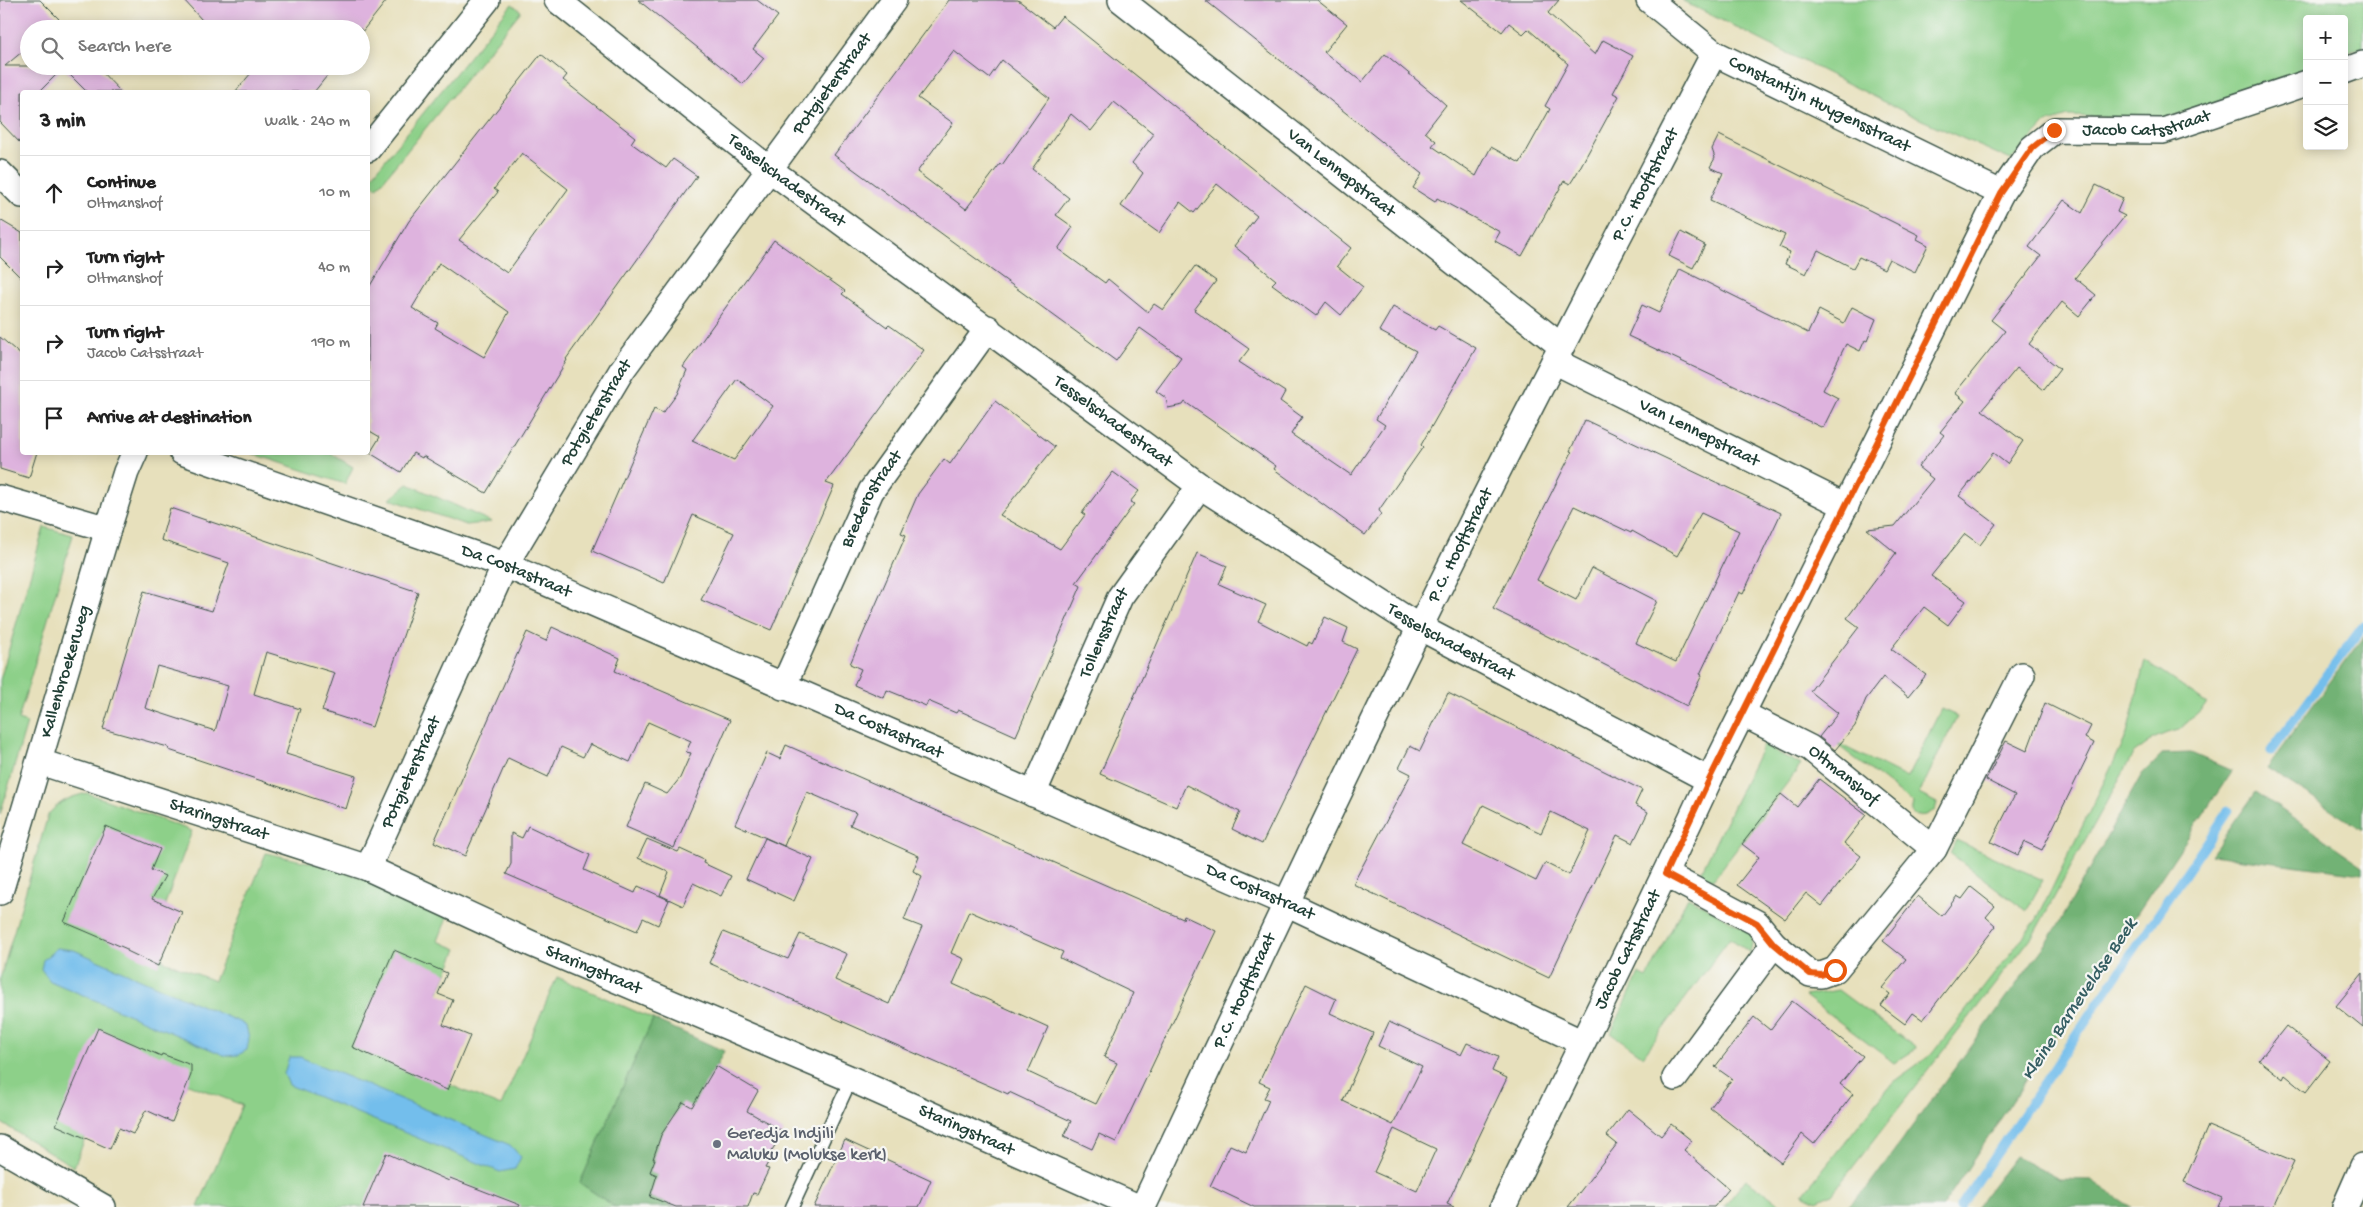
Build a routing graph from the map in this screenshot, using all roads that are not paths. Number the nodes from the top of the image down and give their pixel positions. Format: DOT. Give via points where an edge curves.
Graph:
graph roads {
  1 [pos="487,0"];
  2 [pos="557,0"];
  3 [pos="894,0"];
  4 [pos="1120,0"];
  5 [pos="1649,0"];
  6 [pos="1714,53"];
  7 [pos="2363,64"];
  8 [pos="2348,69"];
  9 [pos="2303,84"];
  10 [pos="370,146"];
  11 [pos="769,168"];
  12 [pos="0,173"];
  13 [pos="20,193"];
  14 [pos="2001,193"];
  15 [pos="988,328"];
  16 [pos="1558,354"];
  17 [pos="134,455"];
  18 [pos="191,455"];
  19 [pos="1200,486"];
  20 [pos="0,498"];
  21 [pos="1846,506"];
  22 [pos="108,529"];
  23 [pos="505,565"];
  24 [pos="1419,627"];
  25 [pos="2022,675"];
  26 [pos="784,687"];
  27 [pos="1743,714"];
  28 [pos="40,762"];
  29 [pos="1709,780"];
  30 [pos="1033,794"];
  31 [pos="1934,849"];
  32 [pos="368,868"];
  33 [pos="1665,874"];
  34 [pos="0,892"];
  35 [pos="1286,902"];
  36 [pos="1774,944"];
  37 [pos="1581,1042"];
  38 [pos="1675,1078"];
  39 [pos="851,1079"];
  40 [pos="0,1148"];
  41 [pos="2363,1166"];
  42 [pos="102,1207"];
  43 [pos="792,1207"];
  44 [pos="1138,1207"];
  45 [pos="1143,1207"];
  46 [pos="1503,1207"];
  47 [pos="2345,1207"];
  1 -- 10 [label="street"];
  2 -- 11 [label="street, Tesselschadestraat"];
  3 -- 11 [label="street, Potgieterstraat"];
  4 -- 16 [label="street, Van Lennepstraat"];
  5 -- 6 [label="street, Constantijn Huygensstraat"];
  6 -- 14 [label="street, Constantijn Huygensstraat"];
  6 -- 16 [label="street, P.C. Hooftstraat"];
  7 -- 8 [label="street"];
  9 -- 14 [label="street, Jacob Catsstraat" via="2163,131 2054,130 2032,148"];
  11 -- 15 [label="street, Tesselschadestraat"];
  11 -- 23 [label="street, Potgieterstraat" via="622,370"];
  12 -- 13 [label="street"];
  14 -- 21 [label="street, Jacob Catsstraat"];
  15 -- 19 [label="street, Tesselschadestraat"];
  15 -- 26 [label="street, Brederostraat" via="871,490"];
  16 -- 21 [label="street, Van Lennepstraat"];
  16 -- 24 [label="street, P.C. Hooftstraat"];
  17 -- 22 [label="street, Kallenbroekerweg"];
  18 -- 23 [label="street, Da Costastraat"];
  19 -- 24 [label="street, Tesselschadestraat"];
  19 -- 30 [label="street, Tollensstraat" via="1120,597"];
  20 -- 22 [label="street"];
  21 -- 27 [label="street, Jacob Catsstraat"];
  22 -- 28 [label="street, Kallenbroekerweg"];
  23 -- 26 [label="street, Da Costastraat"];
  23 -- 32 [label="street, Potgieterstraat"];
  24 -- 29 [label="street, Tesselschadestraat"];
  24 -- 35 [label="street, P.C. Hooftstraat"];
  25 -- 31 [label="street"];
  26 -- 30 [label="street, Da Costastraat"];
  27 -- 29 [label="street, Jacob Catsstraat"];
  27 -- 31 [label="street, Oltmanshof" via="1810,748"];
  28 -- 32 [label="street, Staringstraat"];
  28 -- 34 [label="street, Kallenbroekerweg"];
  29 -- 33 [label="street, Jacob Catsstraat"];
  30 -- 35 [label="street, Da Costastraat"];
  31 -- 36 [label="street" via="1835,970 1821,975 1810,974"];
  32 -- 39 [label="street, Staringstraat" via="532,944"];
  33 -- 36 [label="street" via="1757,923"];
  33 -- 37 [label="street, Jacob Catsstraat"];
  35 -- 37 [label="street, Da Costastraat"];
  35 -- 45 [label="street, P.C. Hooftstraat"];
  36 -- 38 [label="street"];
  37 -- 46 [label="street, Jacob Catsstraat"];
  39 -- 43 [label="lane"];
  39 -- 44 [label="street, Staringstraat"];
  40 -- 42 [label="street"];
  41 -- 47 [label="street"];
}
